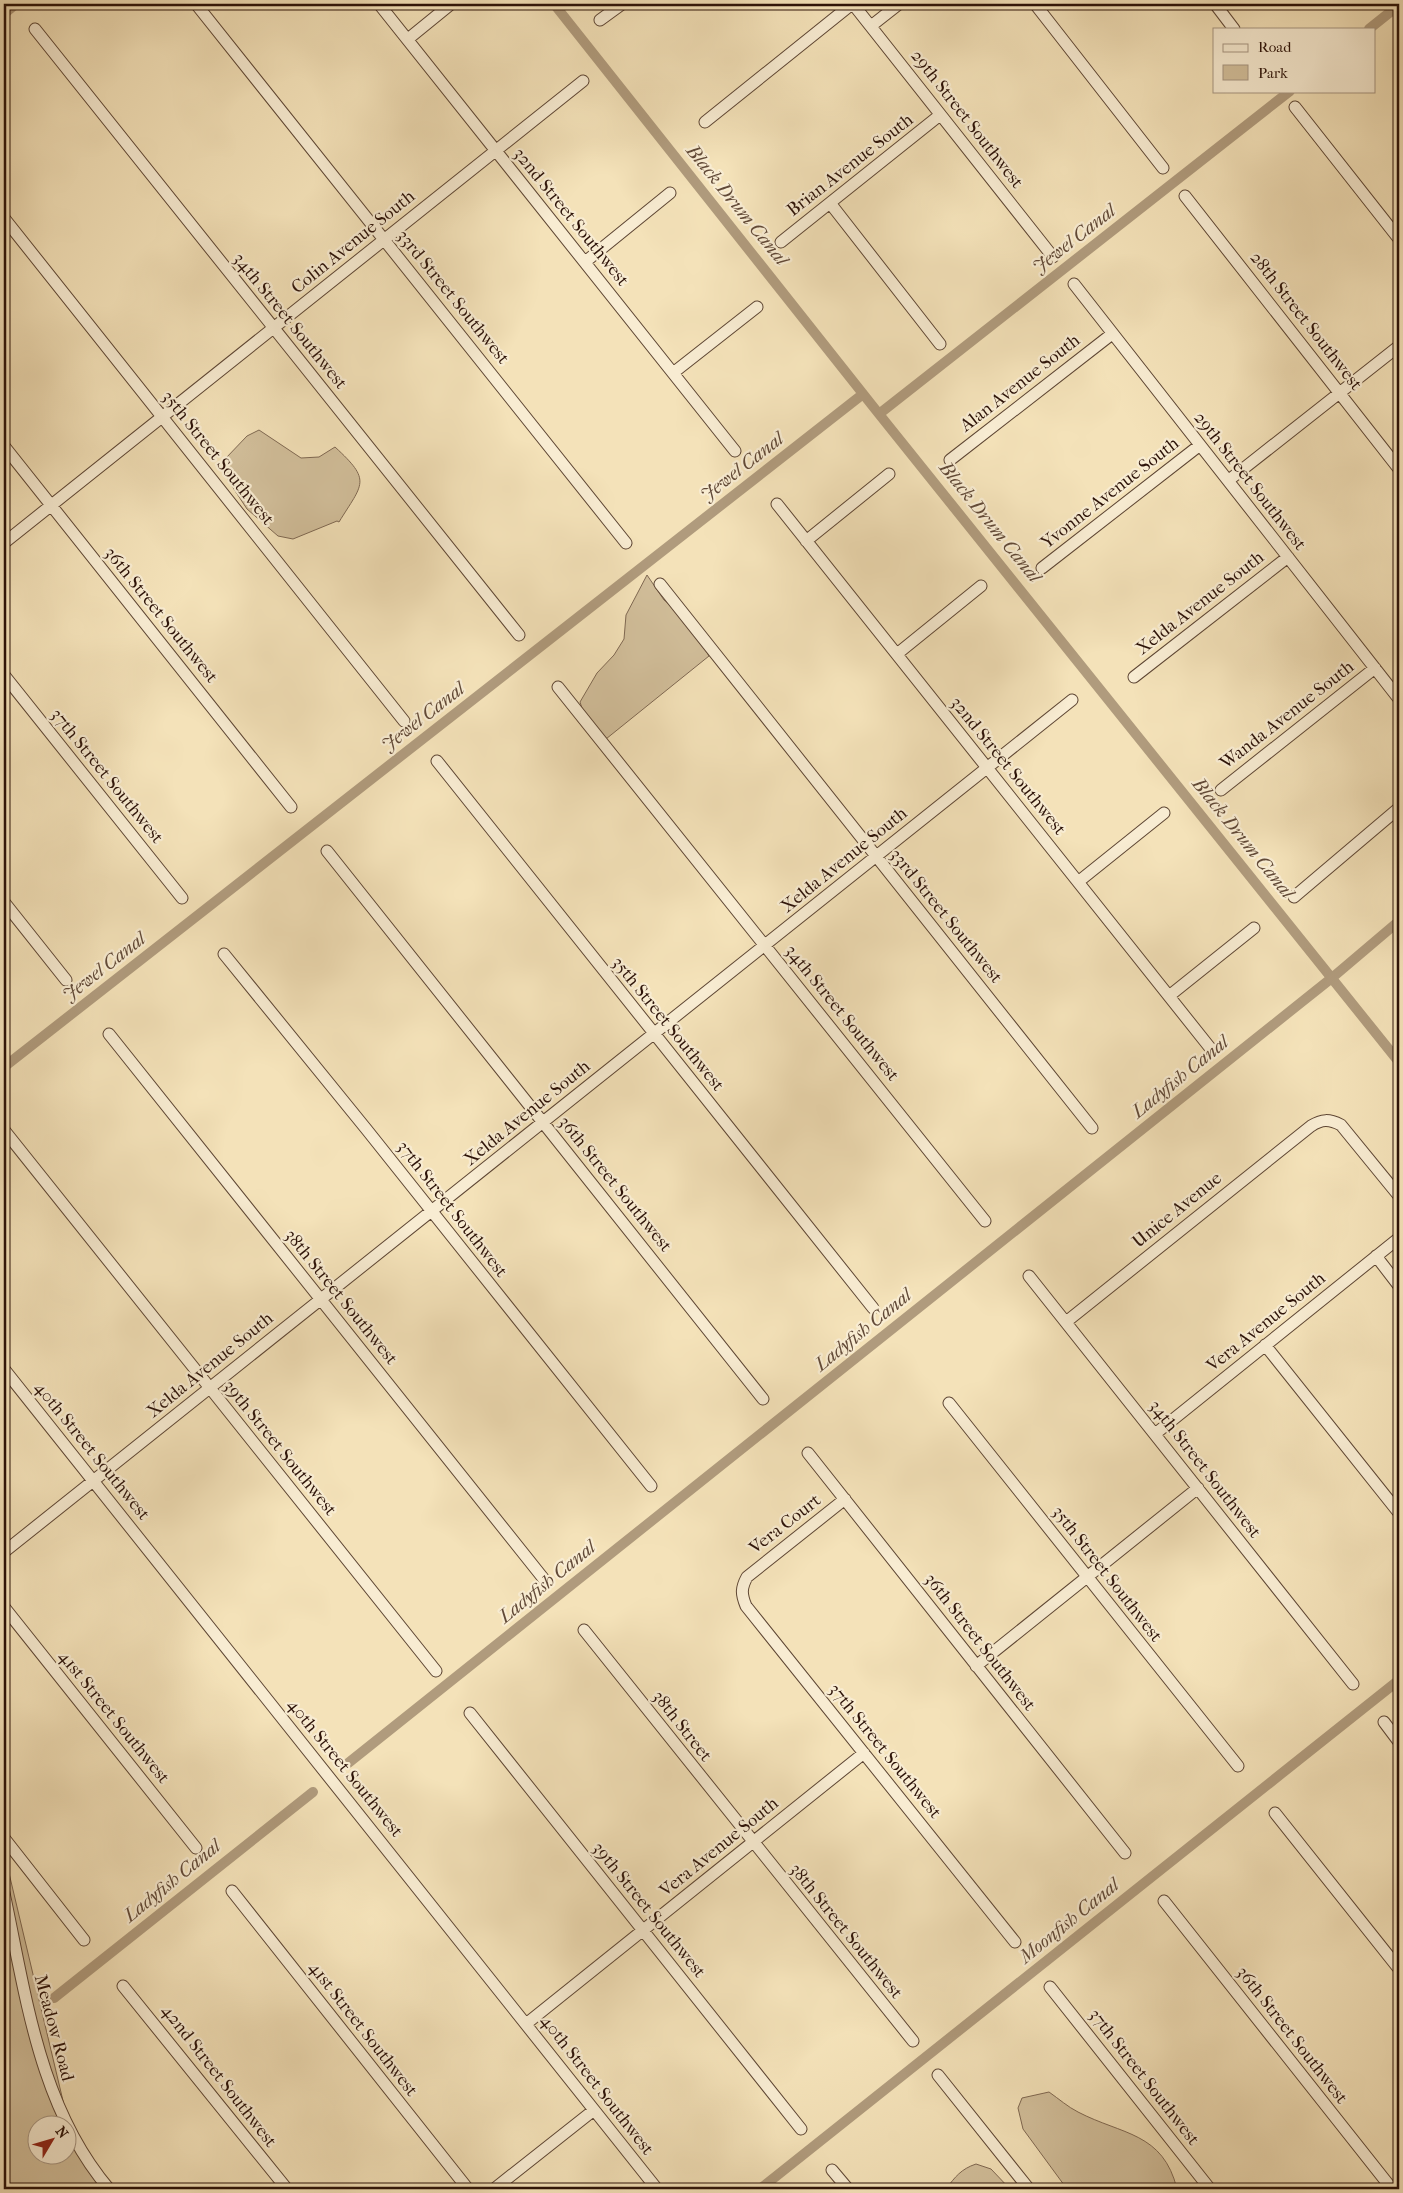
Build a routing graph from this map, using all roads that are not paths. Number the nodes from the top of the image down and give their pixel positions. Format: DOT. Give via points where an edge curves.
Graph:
graph roads {
  1 [pos="196,4"];
  2 [pos="379,4"];
  3 [pos="451,4"];
  4 [pos="622,4"];
  5 [pos="852,4"];
  6 [pos="899,4"];
  7 [pos="1034,4"];
  8 [pos="1215,4"];
  9 [pos="600,20"];
  10 [pos="871,26"];
  11 [pos="1233,28"];
  12 [pos="35,29"];
  13 [pos="408,39"];
  14 [pos="582,81"];
  15 [pos="1295,107"];
  16 [pos="940,115"];
  17 [pos="705,122"];
  18 [pos="496,151"];
  19 [pos="1163,168"];
  20 [pos="670,193"];
  21 [pos="1185,196"];
  22 [pos="830,203"];
  23 [pos="4,218"];
  24 [pos="385,239"];
  25 [pos="1399,239"];
  26 [pos="781,242"];
  27 [pos="1053,257"];
  28 [pos="585,262"];
  29 [pos="1074,284"];
  30 [pos="756,306"];
  31 [pos="273,328"];
  32 [pos="1112,334"];
  33 [pos="940,344"];
  34 [pos="1399,346"];
  35 [pos="673,373"];
  36 [pos="1340,393"];
  37 [pos="162,417"];
  38 [pos="1200,445"];
  39 [pos="4,446"];
  40 [pos="735,451"];
  41 [pos="950,460"];
  42 [pos="1399,469"];
  43 [pos="889,474"];
  44 [pos="1229,480"];
  45 [pos="777,504"];
  46 [pos="51,505"];
  47 [pos="806,541"];
  48 [pos="4,543"];
  49 [pos="626,543"];
  50 [pos="1288,557"];
  51 [pos="1042,568"];
  52 [pos="660,584"];
  53 [pos="981,586"];
  54 [pos="519,635"];
  55 [pos="897,654"];
  56 [pos="1375,668"];
  57 [pos="4,675"];
  58 [pos="1134,678"];
  59 [pos="558,687"];
  60 [pos="1399,699"];
  61 [pos="1072,700"];
  62 [pos="404,721"];
  63 [pos="437,761"];
  64 [pos="988,768"];
  65 [pos="1221,790"];
  66 [pos="291,807"];
  67 [pos="1399,808"];
  68 [pos="1164,813"];
  69 [pos="327,851"];
  70 [pos="876,856"];
  71 [pos="1078,882"];
  72 [pos="1294,897"];
  73 [pos="182,898"];
  74 [pos="4,902"];
  75 [pos="1254,928"];
  76 [pos="766,945"];
  77 [pos="224,954"];
  78 [pos="66,980"];
  79 [pos="1169,996"];
  80 [pos="108,1034"];
  81 [pos="654,1034"];
  82 [pos="1211,1049"];
  83 [pos="543,1122"];
  84 [pos="1092,1128"];
  85 [pos="4,1130"];
  86 [pos="1399,1196"];
  87 [pos="432,1211"];
  88 [pos="985,1221"];
  89 [pos="1399,1238"];
  90 [pos="1376,1256"];
  91 [pos="1029,1276"];
  92 [pos="1399,1286"];
  93 [pos="321,1299"];
  94 [pos="873,1308"];
  95 [pos="1066,1322"];
  96 [pos="1265,1345"];
  97 [pos="4,1369"];
  98 [pos="210,1388"];
  99 [pos="763,1399"];
  100 [pos="949,1403"];
  101 [pos="1155,1434"];
  102 [pos="808,1453"];
  103 [pos="93,1480"];
  104 [pos="651,1486"];
  105 [pos="1198,1488"];
  106 [pos="844,1500"];
  107 [pos="1399,1513"];
  108 [pos="4,1552"];
  109 [pos="747,1577"];
  110 [pos="1087,1577"];
  111 [pos="547,1582"];
  112 [pos="4,1607"];
  113 [pos="584,1630"];
  114 [pos="976,1666"];
  115 [pos="436,1671"];
  116 [pos="1353,1684"];
  117 [pos="470,1713"];
  118 [pos="1384,1722"];
  119 [pos="1399,1742"];
  120 [pos="864,1753"];
  121 [pos="1238,1766"];
  122 [pos="1275,1814"];
  123 [pos="4,1838"];
  124 [pos="753,1842"];
  125 [pos="196,1848"];
  126 [pos="1125,1853"];
  127 [pos="232,1891"];
  128 [pos="4,1893"];
  129 [pos="1164,1901"];
  130 [pos="643,1930"];
  131 [pos="84,1940"];
  132 [pos="1015,1942"];
  133 [pos="1399,1969"];
  134 [pos="124,1986"];
  135 [pos="1050,1987"];
  136 [pos="526,2024"];
  137 [pos="913,2042"];
  138 [pos="938,2075"];
  139 [pos="594,2110"];
  140 [pos="801,2128"];
  141 [pos="832,2170"];
  142 [pos="109,2189"];
  143 [pos="287,2189"];
  144 [pos="468,2189"];
  145 [pos="494,2189"];
  146 [pos="657,2189"];
  147 [pos="848,2189"];
  148 [pos="1029,2189"];
  149 [pos="1210,2189"];
  150 [pos="1392,2189"];
  1 -- 24 [label="street, 33rd Street Southwest"];
  2 -- 13 [label="street, 32nd Street Southwest"];
  3 -- 13 [label="street"];
  4 -- 9 [label="street"];
  5 -- 10 [label="street, 29th Street Southwest"];
  5 -- 17 [label="street"];
  6 -- 10 [label="street"];
  7 -- 19 [label="street"];
  8 -- 11 [label="street"];
  10 -- 16 [label="street, 29th Street Southwest"];
  12 -- 31 [label="street, 34th Street Southwest"];
  13 -- 18 [label="street, 32nd Street Southwest"];
  14 -- 18 [label="street, Colin Avenue South"];
  15 -- 25 [label="street"];
  16 -- 22 [label="street, Brian Avenue South"];
  16 -- 27 [label="street, 29th Street Southwest"];
  18 -- 24 [label="street, Colin Avenue South"];
  18 -- 28 [label="street, 32nd Street Southwest"];
  20 -- 28 [label="street"];
  21 -- 36 [label="street, 28th Street Southwest"];
  22 -- 26 [label="street, Brian Avenue South"];
  22 -- 33 [label="street"];
  23 -- 37 [label="street, 35th Street Southwest"];
  24 -- 31 [label="street, Colin Avenue South"];
  24 -- 49 [label="street, 33rd Street Southwest"];
  28 -- 35 [label="street, 32nd Street Southwest"];
  29 -- 32 [label="street, 29th Street Southwest"];
  30 -- 35 [label="street"];
  31 -- 37 [label="street, Colin Avenue South"];
  31 -- 54 [label="street, 34th Street Southwest"];
  32 -- 38 [label="street, 29th Street Southwest"];
  32 -- 41 [label="street, Alan Avenue South"];
  34 -- 36 [label="street"];
  35 -- 40 [label="street, 32nd Street Southwest"];
  36 -- 42 [label="street, 28th Street Southwest"];
  36 -- 44 [label="street"];
  37 -- 46 [label="street, Colin Avenue South"];
  37 -- 62 [label="street, 35th Street Southwest"];
  38 -- 44 [label="street, 29th Street Southwest"];
  38 -- 51 [label="street, Yvonne Avenue South"];
  39 -- 46 [label="street, 36th Street Southwest"];
  43 -- 47 [label="street"];
  44 -- 50 [label="street, 29th Street Southwest"];
  45 -- 47 [label="street, 32nd Street Southwest"];
  46 -- 48 [label="street, Colin Avenue South"];
  46 -- 66 [label="street, 36th Street Southwest"];
  47 -- 55 [label="street, 32nd Street Southwest"];
  50 -- 56 [label="street, 29th Street Southwest"];
  50 -- 58 [label="street, Xelda Avenue South"];
  52 -- 70 [label="street, 33rd Street Southwest"];
  53 -- 55 [label="street"];
  55 -- 64 [label="street, 32nd Street Southwest"];
  56 -- 60 [label="street, 29th Street Southwest"];
  56 -- 65 [label="street, Wanda Avenue South"];
  57 -- 73 [label="street, 37th Street Southwest"];
  59 -- 76 [label="street, 34th Street Southwest"];
  61 -- 64 [label="street, Xelda Avenue South"];
  63 -- 81 [label="street, 35th Street Southwest"];
  64 -- 70 [label="street, Xelda Avenue South"];
  64 -- 71 [label="street, 32nd Street Southwest"];
  67 -- 72 [label="street"];
  68 -- 71 [label="street"];
  69 -- 83 [label="street, 36th Street Southwest"];
  70 -- 76 [label="street, Xelda Avenue South"];
  70 -- 84 [label="street, 33rd Street Southwest"];
  71 -- 79 [label="street, 32nd Street Southwest"];
  74 -- 78 [label="street"];
  75 -- 79 [label="street"];
  76 -- 81 [label="street, Xelda Avenue South"];
  76 -- 88 [label="street, 34th Street Southwest"];
  77 -- 87 [label="street, 37th Street Southwest"];
  79 -- 82 [label="street, 32nd Street Southwest"];
  80 -- 93 [label="street, 38th Street Southwest"];
  81 -- 83 [label="street, Xelda Avenue South"];
  81 -- 94 [label="street, 35th Street Southwest"];
  83 -- 87 [label="street, Xelda Avenue South"];
  83 -- 99 [label="street, 36th Street Southwest"];
  85 -- 98 [label="street, 39th Street Southwest"];
  86 -- 95 [label="street, Unice Avenue" via="1341,1124 1322,1120"];
  87 -- 93 [label="street, Xelda Avenue South"];
  87 -- 104 [label="street, 37th Street Southwest"];
  89 -- 90 [label="street, Vera Avenue South"];
  90 -- 92 [label="street"];
  90 -- 96 [label="street, Vera Avenue South"];
  91 -- 95 [label="street, 34th Street Southwest"];
  93 -- 98 [label="street, Xelda Avenue South"];
  93 -- 111 [label="street, 38th Street Southwest"];
  95 -- 101 [label="street, 34th Street Southwest"];
  96 -- 101 [label="street, Vera Avenue South"];
  96 -- 107 [label="street"];
  97 -- 103 [label="street, 40th Street Southwest"];
  98 -- 103 [label="street, Xelda Avenue South"];
  98 -- 115 [label="street, 39th Street Southwest"];
  100 -- 110 [label="street, 35th Street Southwest"];
  101 -- 105 [label="street, 34th Street Southwest"];
  102 -- 106 [label="street, 36th Street Southwest"];
  103 -- 108 [label="street, Xelda Avenue South"];
  103 -- 136 [label="street, 40th Street Southwest"];
  105 -- 110 [label="street"];
  105 -- 116 [label="street, 34th Street Southwest"];
  106 -- 109 [label="street, Vera Court"];
  106 -- 114 [label="street, 36th Street Southwest"];
  109 -- 120 [label="street, 37th Street Southwest" via="742,1586 746,1606"];
  110 -- 114 [label="street"];
  110 -- 121 [label="street, 35th Street Southwest"];
  112 -- 125 [label="street, 41st Street Southwest"];
  113 -- 124 [label="street, 38th Street"];
  114 -- 126 [label="street, 36th Street Southwest"];
  117 -- 130 [label="street, 39th Street Southwest"];
  118 -- 119 [label="street"];
  120 -- 124 [label="street, Vera Avenue South"];
  120 -- 132 [label="street, 37th Street Southwest"];
  122 -- 133 [label="street"];
  123 -- 131 [label="street"];
  124 -- 130 [label="street, Vera Avenue South"];
  124 -- 137 [label="street, 38th Street Southwest"];
  127 -- 144 [label="street, 41st Street Southwest"];
  128 -- 142 [label="street, Meadow Road" via="33,2028 50,2084 74,2137"];
  129 -- 150 [label="street, 36th Street Southwest"];
  130 -- 136 [label="street, Vera Avenue South"];
  130 -- 140 [label="street, 39th Street Southwest"];
  134 -- 143 [label="street, 42nd Street Southwest"];
  135 -- 149 [label="street, 37th Street Southwest"];
  136 -- 139 [label="street, 40th Street Southwest"];
  138 -- 148 [label="street"];
  139 -- 145 [label="street"];
  139 -- 146 [label="street, 40th Street Southwest"];
  141 -- 147 [label="street"];
}
